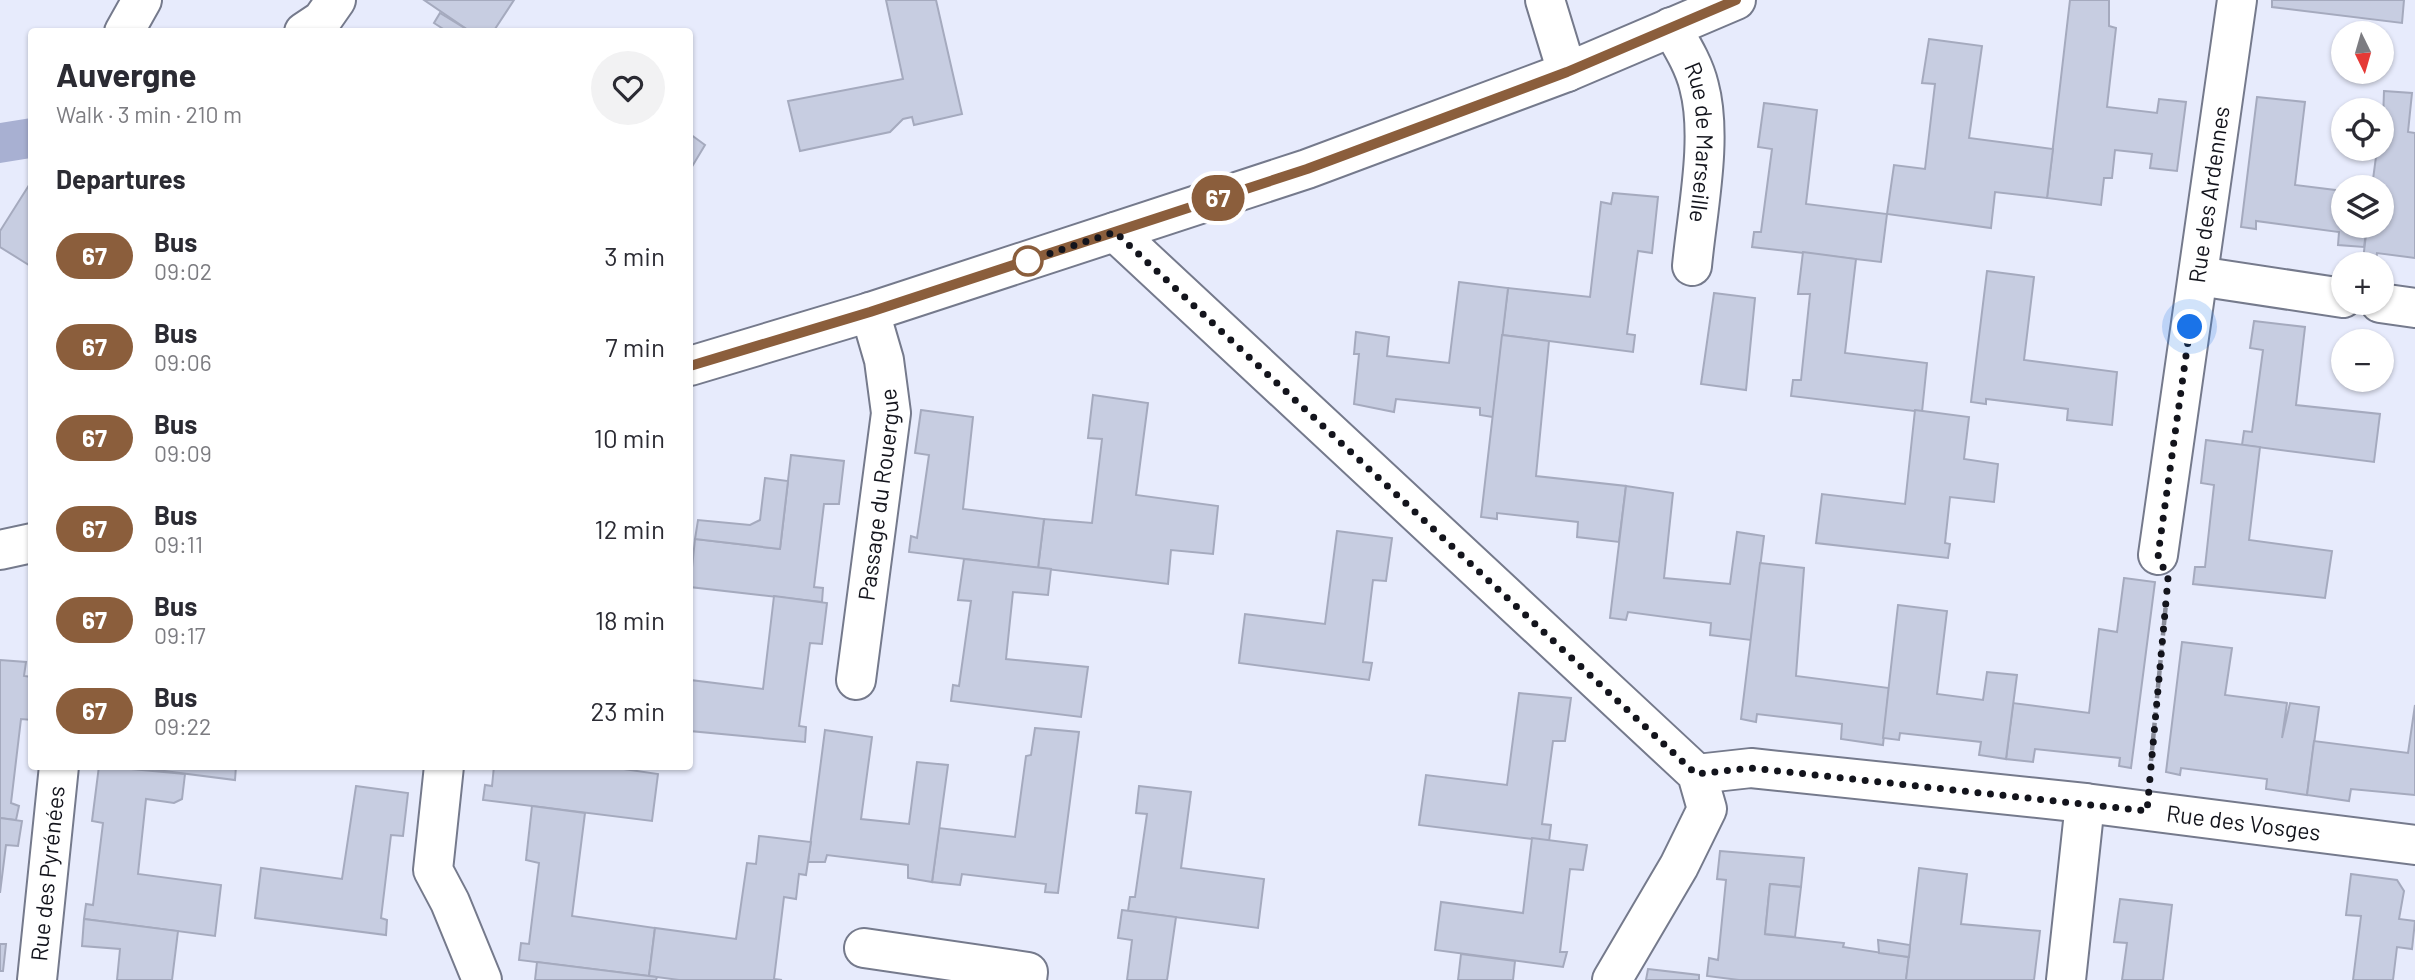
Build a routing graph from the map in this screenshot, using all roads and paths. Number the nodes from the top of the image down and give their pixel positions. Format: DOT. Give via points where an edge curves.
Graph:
graph roads {
  1 [pos="142,0"];
  2 [pos="336,0"];
  3 [pos="1545,0"];
  4 [pos="1736,0"];
  5 [pos="2237,0"];
  6 [pos="1671,27"];
  7 [pos="126,28"];
  8 [pos="310,28"];
  9 [pos="1567,72"];
  10 [pos="1115,232"];
  11 [pos="1692,266"];
  12 [pos="2198,276"];
  13 [pos="2331,296"];
  14 [pos="2394,305"];
  15 [pos="2415,308"];
  16 [pos="870,312"];
  17 [pos="693,365"];
  18 [pos="28,544"];
  19 [pos="0,550"];
  20 [pos="2158,555"];
  21 [pos="856,680"];
  22 [pos="59,770"];
  23 [pos="444,770"];
  24 [pos="1696,774"];
  25 [pos="2084,803"];
  26 [pos="2147,811"];
  27 [pos="2415,845"];
  28 [pos="864,948"];
  29 [pos="37,980"];
  30 [pos="482,980"];
  31 [pos="1027,980"];
  32 [pos="1612,980"];
  33 [pos="2066,980"];
  1 -- 7 [label="street"];
  2 -- 8 [label="street"];
  3 -- 9 [label="street"];
  4 -- 6 [label="street"];
  5 -- 12 [label="street, Rue des Ardennes"];
  6 -- 9 [label="street"];
  6 -- 11 [label="street, Rue de Marseille" via="1700,88 1704,133"];
  9 -- 10 [label="street" via="1307,169"];
  10 -- 16 [label="street"];
  10 -- 24 [label="street"];
  12 -- 13 [label="street"];
  12 -- 20 [label="street, Rue des Ardennes"];
  14 -- 15 [label="street"];
  16 -- 17 [label="street"];
  16 -- 21 [label="street, Passage du Rouergue" via="884,360 891,413"];
  18 -- 19 [label="street"];
  20 -- 26 [label="path" via="2168,579"];
  22 -- 29 [label="street, Rue des Pyrénées"];
  23 -- 30 [label="street" via="433,870"];
  24 -- 25 [label="street, Rue des Vosges" via="1751,768"];
  24 -- 32 [label="street" via="1707,809"];
  25 -- 26 [label="street, Rue des Vosges"];
  25 -- 33 [label="street"];
  26 -- 27 [label="street, Rue des Vosges"];
  28 -- 31 [label="street" via="1028,972"];
}
